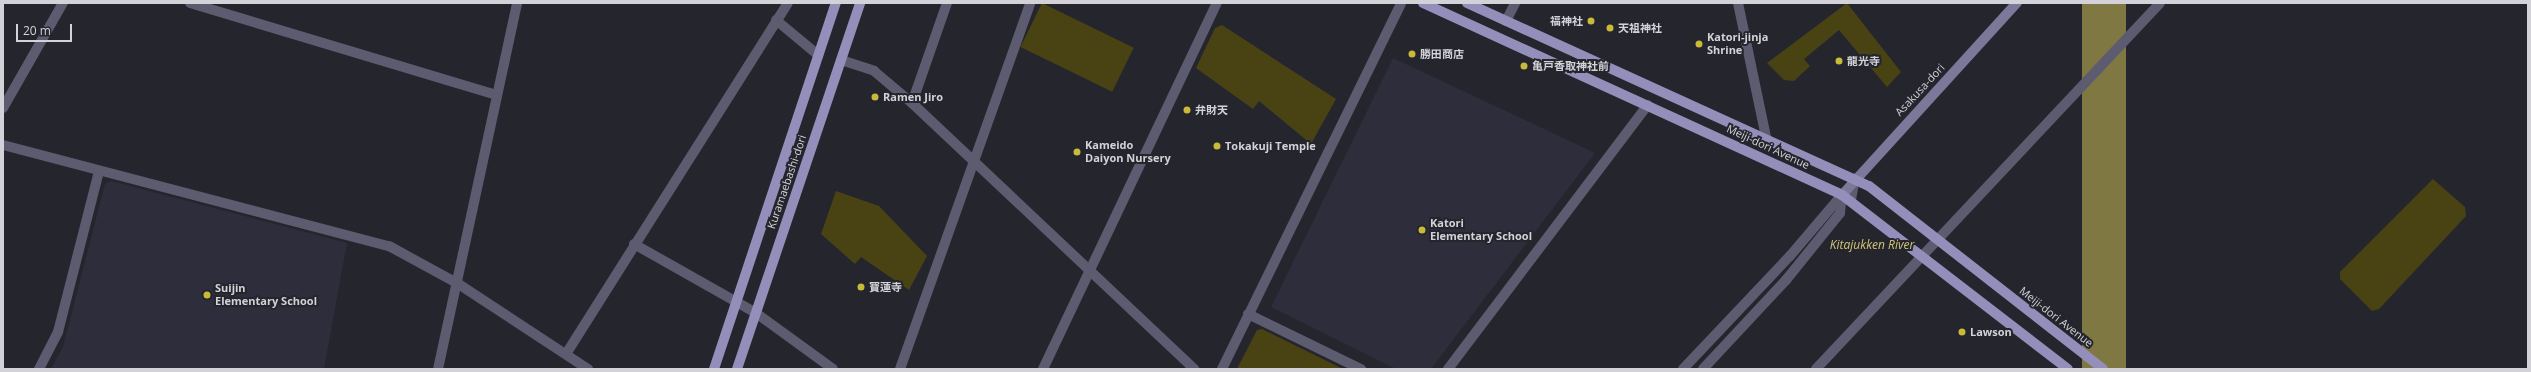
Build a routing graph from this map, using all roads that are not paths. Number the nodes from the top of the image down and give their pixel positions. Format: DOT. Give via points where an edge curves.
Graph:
graph roads {
  1 [pos="63,3"];
  2 [pos="190,3"];
  3 [pos="517,3"];
  4 [pos="788,3"];
  5 [pos="836,3"];
  6 [pos="860,3"];
  7 [pos="947,3"];
  8 [pos="1030,3"];
  9 [pos="1217,3"];
  10 [pos="1401,3"];
  11 [pos="1423,3"];
  12 [pos="1467,3"];
  13 [pos="1515,3"];
  14 [pos="1738,3"];
  15 [pos="2017,3"];
  16 [pos="2160,3"];
  17 [pos="776,20"];
  18 [pos="1506,21"];
  19 [pos="818,55"];
  20 [pos="841,60"];
  21 [pos="497,95"];
  22 [pos="912,103"];
  23 [pos="1648,105"];
  24 [pos="3,108"];
  25 [pos="1766,137"];
  26 [pos="3,145"];
  27 [pos="973,163"];
  28 [pos="99,171"];
  29 [pos="1855,178"];
  30 [pos="1842,195"];
  31 [pos="1851,200"];
  32 [pos="1932,235"];
  33 [pos="634,244"];
  34 [pos="1922,256"];
  35 [pos="1089,272"];
  36 [pos="457,283"];
  37 [pos="736,302"];
  38 [pos="756,313"];
  39 [pos="1248,314"];
  40 [pos="566,354"];
  41 [pos="39,369"];
  42 [pos="438,369"];
  43 [pos="588,369"];
  44 [pos="714,369"];
  45 [pos="737,369"];
  46 [pos="833,369"];
  47 [pos="900,369"];
  48 [pos="1043,369"];
  49 [pos="1194,369"];
  50 [pos="1222,369"];
  51 [pos="1361,369"];
  52 [pos="1448,369"];
  53 [pos="1683,369"];
  54 [pos="1703,369"];
  55 [pos="1816,369"];
  56 [pos="2068,369"];
  57 [pos="2103,369"];
  1 -- 24 [label="street"];
  2 -- 21 [label="street"];
  3 -- 21 [label="street"];
  4 -- 17 [label="street"];
  5 -- 19 [label="main road, Kuramaebashi-dori"];
  6 -- 20 [label="main road, Kuramaebashi-dori"];
  7 -- 22 [label="street"];
  8 -- 27 [label="street"];
  9 -- 35 [label="street"];
  10 -- 39 [label="street"];
  11 -- 23 [label="main road, Meiji-dori Avenue"];
  12 -- 18 [label="main road, Meiji-dori Avenue"];
  13 -- 18 [label="street"];
  14 -- 25 [label="street" via="1766,121"];
  15 -- 29 [label="main road, Asakusa-dori"];
  16 -- 32 [label="street"];
  17 -- 19 [label="street"];
  17 -- 33 [label="street"];
  18 -- 25 [label="main road, Meiji-dori Avenue"];
  19 -- 37 [label="main road, Kuramaebashi-dori"];
  20 -- 22 [label="street" via="874,71"];
  20 -- 38 [label="main road, Kuramaebashi-dori"];
  21 -- 36 [label="street"];
  22 -- 27 [label="street"];
  23 -- 30 [label="main road, Meiji-dori Avenue"];
  23 -- 52 [label="street"];
  25 -- 29 [label="main road, Meiji-dori Avenue"];
  26 -- 28 [label="street"];
  27 -- 35 [label="street"];
  27 -- 47 [label="street"];
  28 -- 36 [label="street" via="389,246"];
  28 -- 41 [label="street" via="58,332"];
  29 -- 30 [label="main road, Asakusa-dori"];
  29 -- 31 [label="street"];
  29 -- 32 [label="main road, Meiji-dori Avenue" via="1881,194"];
  30 -- 31 [label="main road, Meiji-dori Avenue"];
  30 -- 53 [label="street" via="1790,256"];
  30 -- 54 [label="street" via="1840,213 1786,280"];
  31 -- 34 [label="main road, Meiji-dori Avenue"];
  32 -- 34 [label="street"];
  32 -- 57 [label="main road, Meiji-dori Avenue"];
  33 -- 37 [label="street"];
  33 -- 40 [label="street"];
  34 -- 55 [label="street"];
  34 -- 56 [label="main road, Meiji-dori Avenue"];
  35 -- 48 [label="street"];
  35 -- 49 [label="street"];
  36 -- 40 [label="street"];
  36 -- 42 [label="street"];
  37 -- 38 [label="street"];
  37 -- 44 [label="main road, Kuramaebashi-dori"];
  38 -- 45 [label="main road, Kuramaebashi-dori"];
  38 -- 46 [label="street"];
  39 -- 50 [label="street"];
  39 -- 51 [label="street"];
  40 -- 43 [label="street"];
}
